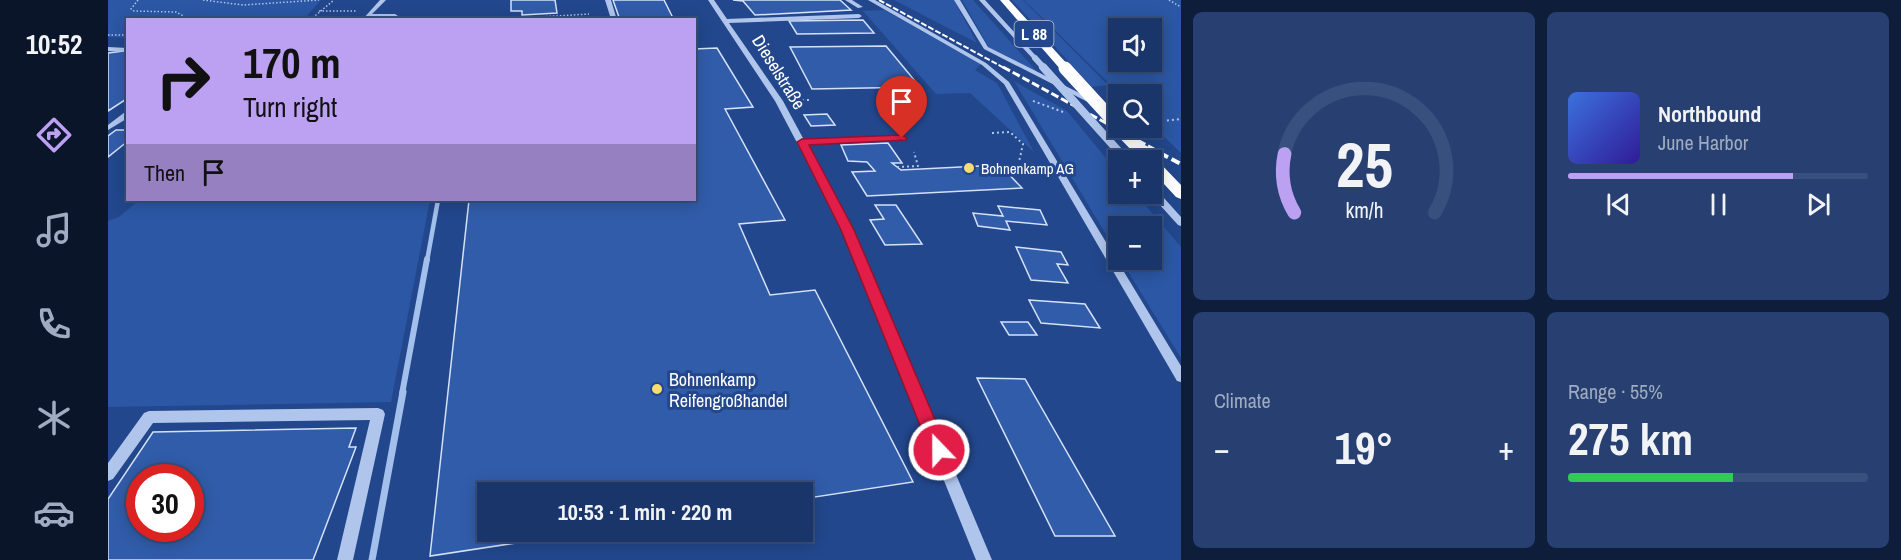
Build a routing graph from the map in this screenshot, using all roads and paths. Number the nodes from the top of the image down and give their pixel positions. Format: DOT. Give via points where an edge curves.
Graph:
graph roads {
  1 [pos="138,0"];
  2 [pos="203,0"];
  3 [pos="319,0"];
  4 [pos="334,0"];
  5 [pos="383,0"];
  6 [pos="609,0"];
  7 [pos="711,0"];
  8 [pos="848,0"];
  9 [pos="871,0"];
  10 [pos="957,0"];
  11 [pos="982,0"];
  12 [pos="1004,0"];
  13 [pos="1169,0"];
  14 [pos="860,7"];
  15 [pos="1181,7"];
  16 [pos="319,11"];
  17 [pos="368,16"];
  18 [pos="859,16"];
  19 [pos="598,17"];
  20 [pos="187,18"];
  21 [pos="312,18"];
  22 [pos="394,18"];
  23 [pos="562,18"];
  24 [pos="727,21"];
  25 [pos="108,35"];
  26 [pos="126,35"];
  27 [pos="108,49"];
  28 [pos="126,50"];
  29 [pos="808,100"];
  30 [pos="792,101"];
  31 [pos="1108,110"];
  32 [pos="126,115"];
  33 [pos="1108,115"];
  34 [pos="1181,119"];
  35 [pos="1162,121"];
  36 [pos="108,128"];
  37 [pos="992,133"];
  38 [pos="902,138"];
  39 [pos="1129,138"];
  40 [pos="802,142"];
  41 [pos="1117,150"];
  42 [pos="1140,150"];
  43 [pos="914,152"];
  44 [pos="1019,162"];
  45 [pos="897,167"];
  46 [pos="1162,174"];
  47 [pos="1178,191"];
  48 [pos="1162,201"];
  49 [pos="1181,223"];
  50 [pos="1181,377"];
  51 [pos="108,474"];
  52 [pos="345,560"];
  53 [pos="984,560"];
  1 -- 20 [label="path" via="131,9 134,11 176,12"];
  2 -- 3 [label="path" via="243,5"];
  4 -- 16 [label="path"];
  5 -- 17 [label="street"];
  6 -- 19 [label="street" via="613,17"];
  7 -- 24 [label="street, Dieselstraße"];
  8 -- 14 [label="street"];
  9 -- 50 [label="street" via="984,64 1007,83"];
  10 -- 31 [label="street" via="986,48"];
  11 -- 41 [label="street, bridge"];
  12 -- 33 [label="highway, L 88, bridge"];
  13 -- 15 [label="path"];
  16 -- 17 [label="path"];
  16 -- 21 [label="path"];
  17 -- 22 [label="street"];
  18 -- 24 [label="street"];
  19 -- 23 [label="path"];
  24 -- 40 [label="street, Dieselstraße" via="758,60"];
  25 -- 26 [label="path"];
  27 -- 28 [label="street"];
  29 -- 30 [label="path"];
  32 -- 36 [label="street"];
  34 -- 35 [label="path"];
  37 -- 44 [label="path" via="1010,132 1023,144"];
  38 -- 40 [label="street"];
  39 -- 42 [label="highway, L 88, bridge"];
  40 -- 53 [label="street, Dieselstraße" via="848,230"];
  43 -- 45 [label="path" via="918,166"];
  46 -- 47 [label="highway, L 88"];
  48 -- 49 [label="street"];
  51 -- 52 [label="street" via="149,417 378,414"];
}
